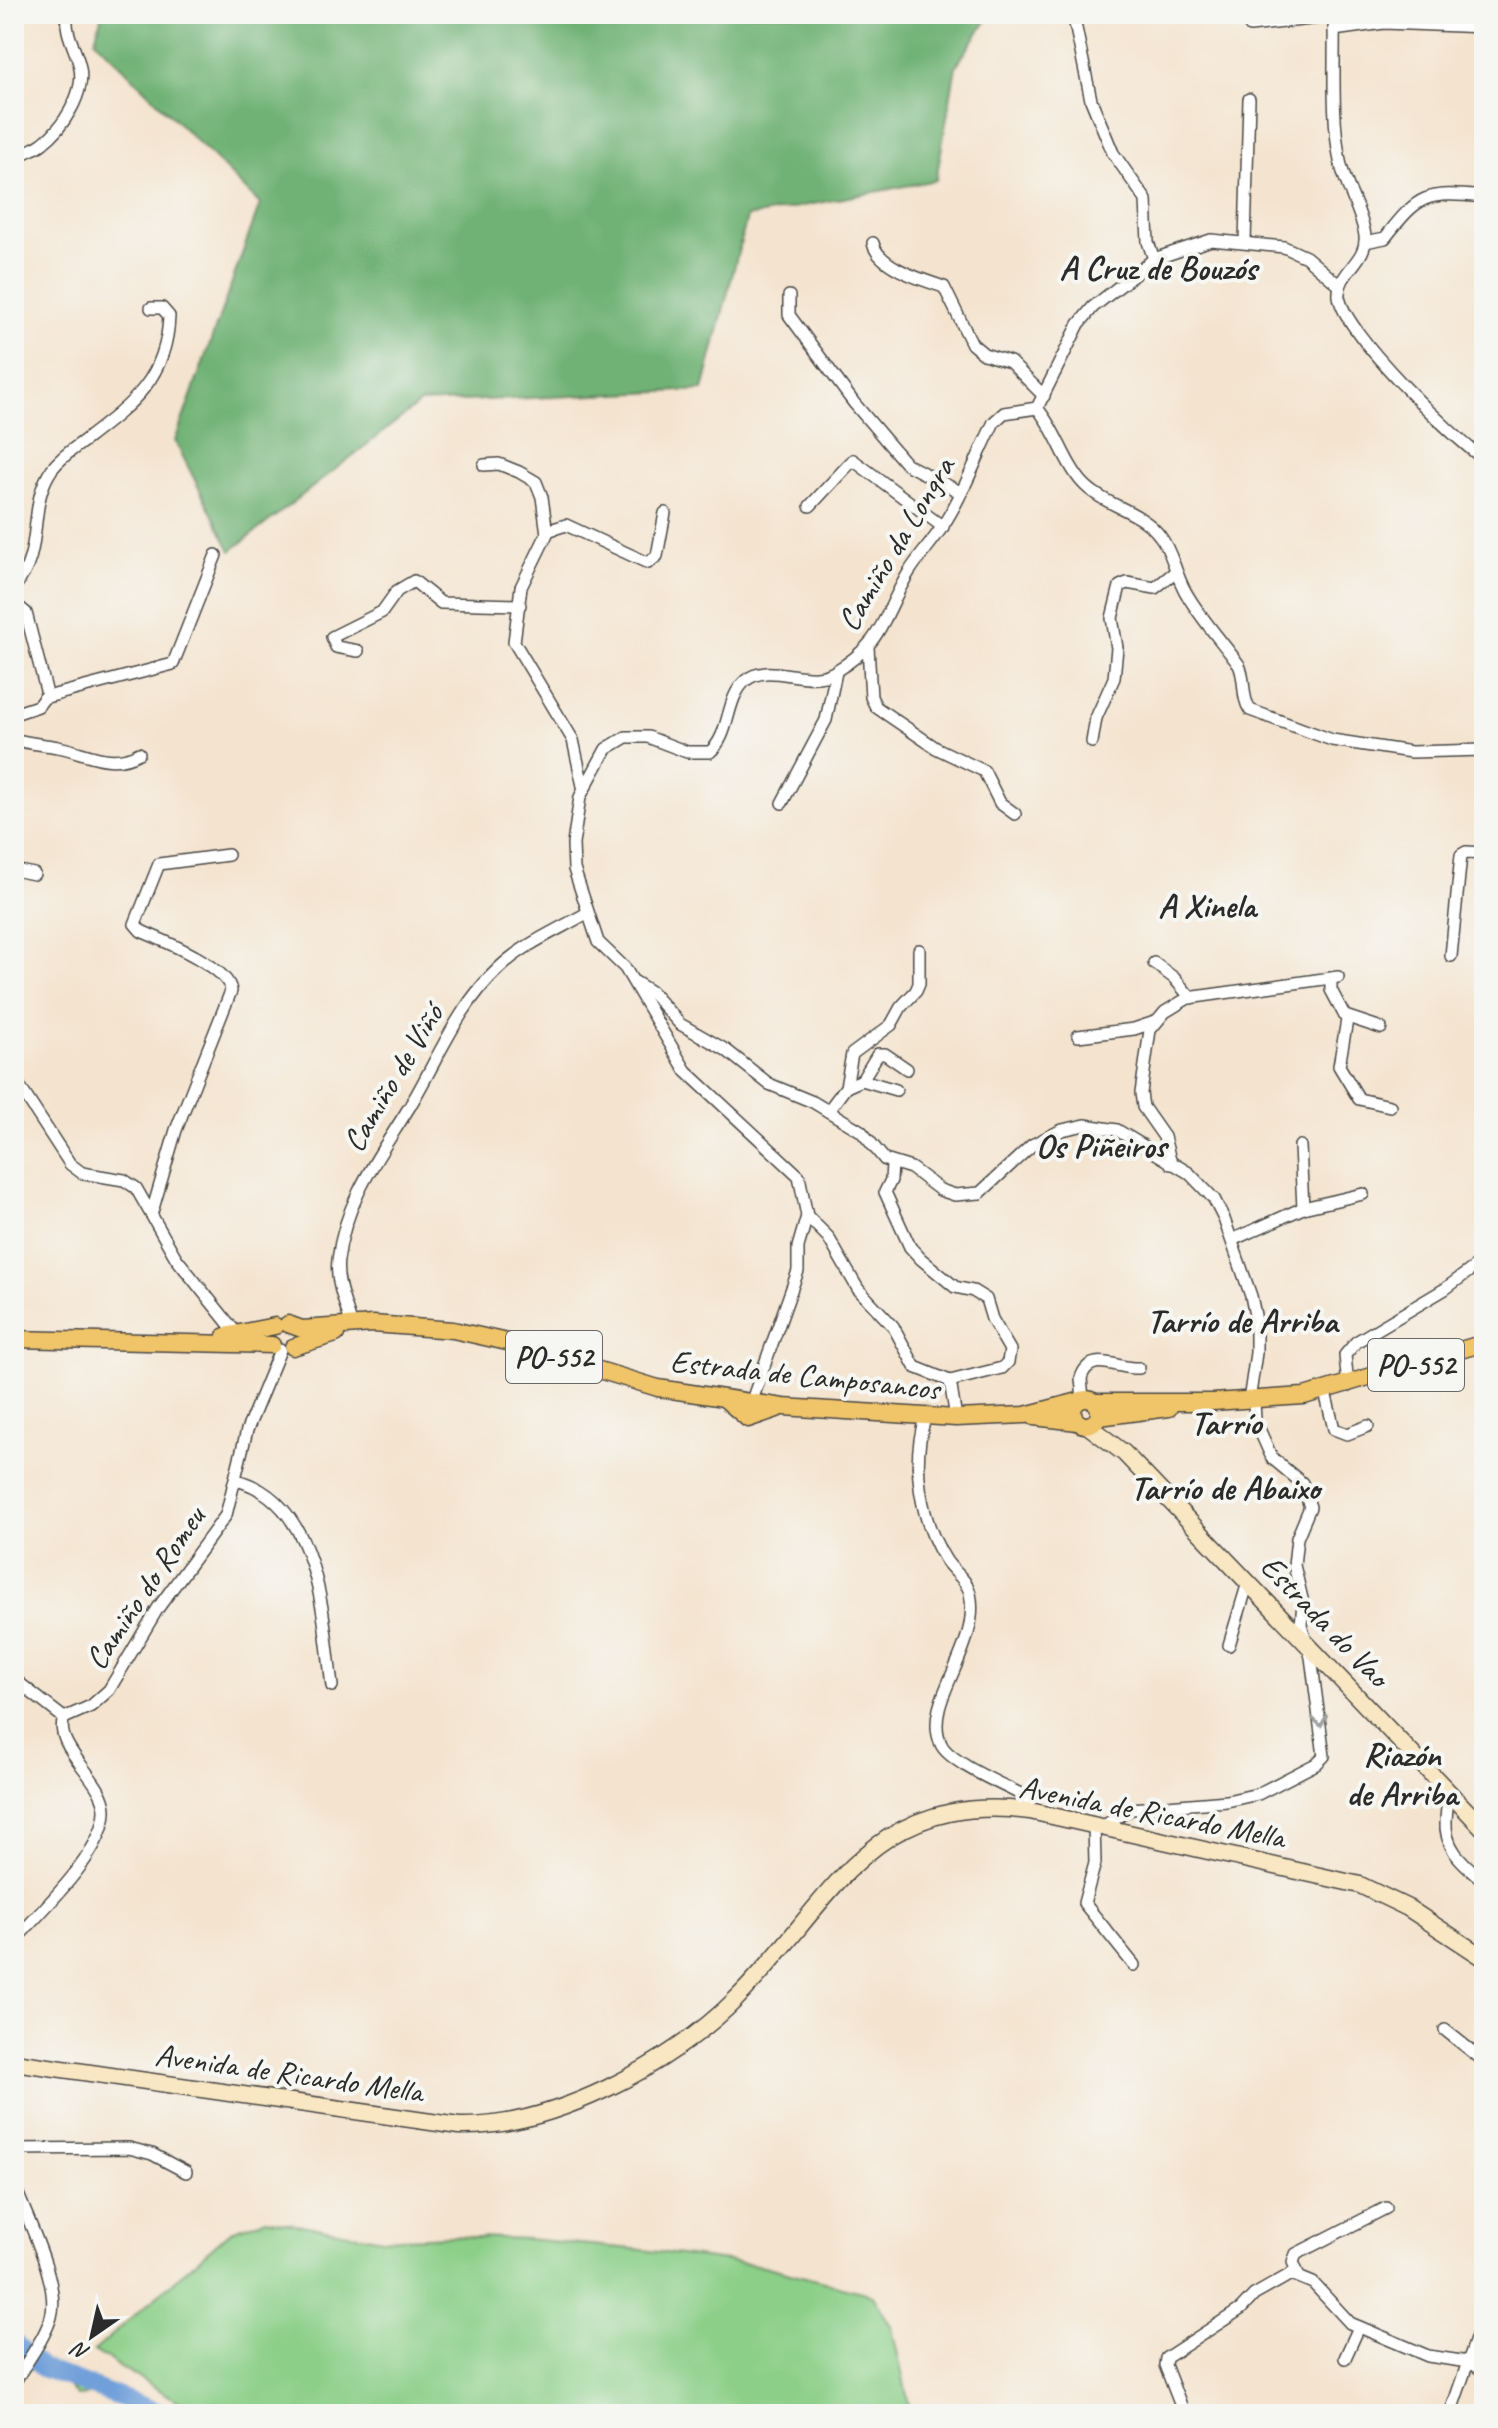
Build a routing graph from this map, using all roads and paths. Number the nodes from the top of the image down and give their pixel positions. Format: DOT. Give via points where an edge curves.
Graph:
graph roads {
  1 [pos="68,14"];
  2 [pos="1073,14"];
  3 [pos="1327,14"];
  4 [pos="1334,14"];
  5 [pos="1484,19"];
  6 [pos="1250,26"];
  7 [pos="1453,27"];
  8 [pos="1484,27"];
  9 [pos="1334,30"];
  10 [pos="1249,99"];
  11 [pos="14,163"];
  12 [pos="1484,197"];
  13 [pos="1245,242"];
  14 [pos="1365,242"];
  15 [pos="873,243"];
  16 [pos="1154,259"];
  17 [pos="1340,286"];
  18 [pos="789,296"];
  19 [pos="151,308"];
  20 [pos="1044,396"];
  21 [pos="1037,408"];
  22 [pos="1484,459"];
  23 [pos="484,465"];
  24 [pos="960,492"];
  25 [pos="810,506"];
  26 [pos="665,513"];
  27 [pos="943,527"];
  28 [pos="547,531"];
  29 [pos="216,555"];
  30 [pos="1175,572"];
  31 [pos="14,587"];
  32 [pos="14,603"];
  33 [pos="520,605"];
  34 [pos="868,647"];
  35 [pos="358,651"];
  36 [pos="836,672"];
  37 [pos="47,697"];
  38 [pos="14,714"];
  39 [pos="14,739"];
  40 [pos="1092,742"];
  41 [pos="1484,750"];
  42 [pos="139,753"];
  43 [pos="583,786"];
  44 [pos="782,803"];
  45 [pos="1015,814"];
  46 [pos="1484,853"];
  47 [pos="228,855"];
  48 [pos="14,870"];
  49 [pos="34,874"];
  50 [pos="587,913"];
  51 [pos="919,950"];
  52 [pos="1451,956"];
  53 [pos="1154,963"];
  54 [pos="632,980"];
  55 [pos="1191,998"];
  56 [pos="1345,1016"];
  57 [pos="1155,1022"];
  58 [pos="1381,1028"];
  59 [pos="1078,1036"];
  60 [pos="907,1069"];
  61 [pos="14,1078"];
  62 [pos="862,1080"];
  63 [pos="846,1087"];
  64 [pos="896,1090"];
  65 [pos="1390,1106"];
  66 [pos="828,1111"];
  67 [pos="1300,1146"];
  68 [pos="892,1164"];
  69 [pos="1171,1164"];
  70 [pos="1363,1194"];
  71 [pos="1303,1208"];
  72 [pos="152,1212"];
  73 [pos="807,1216"];
  74 [pos="1232,1240"];
  75 [pos="1484,1260"];
  76 [pos="281,1325"];
  77 [pos="352,1326"];
  78 [pos="397,1326"];
  79 [pos="235,1331"];
  80 [pos="14,1339"];
  81 [pos="176,1343"];
  82 [pos="1484,1343"];
  83 [pos="282,1348"];
  84 [pos="1139,1368"];
  85 [pos="950,1381"];
  86 [pos="1348,1386"];
  87 [pos="1325,1392"];
  88 [pos="1251,1401"];
  89 [pos="1213,1402"];
  90 [pos="750,1412"];
  91 [pos="1089,1412"];
  92 [pos="1122,1415"];
  93 [pos="925,1418"];
  94 [pos="956,1418"];
  95 [pos="1368,1426"];
  96 [pos="1110,1431"];
  97 [pos="1124,1453"];
  98 [pos="236,1480"];
  99 [pos="1251,1584"];
  100 [pos="1308,1644"];
  101 [pos="1229,1645"];
  102 [pos="14,1679"];
  103 [pos="332,1686"];
  104 [pos="64,1718"];
  105 [pos="1453,1796"];
  106 [pos="1030,1811"];
  107 [pos="1098,1826"];
  108 [pos="1484,1829"];
  109 [pos="1484,1881"];
  110 [pos="14,1941"];
  111 [pos="1456,1941"];
  112 [pos="1484,1958"];
  113 [pos="1134,1965"];
  114 [pos="1484,1967"];
  115 [pos="723,2005"];
  116 [pos="1445,2030"];
  117 [pos="1484,2061"];
  118 [pos="14,2062"];
  119 [pos="615,2077"];
  120 [pos="14,2149"];
  121 [pos="186,2172"];
  122 [pos="14,2184"];
  123 [pos="1386,2208"];
  124 [pos="1298,2274"];
  125 [pos="1484,2316"];
  126 [pos="1359,2327"];
  127 [pos="1345,2358"];
  128 [pos="1468,2362"];
  129 [pos="1484,2371"];
  130 [pos="15,2382"];
  131 [pos="1184,2414"];
  132 [pos="1450,2414"];
  1 -- 11 [label="street" via="80,87 56,132 37,148 21,152"];
  2 -- 16 [label="street" via="1091,100 1113,153 1146,200"];
  3 -- 6 [label="street"];
  4 -- 9 [label="street"];
  5 -- 7 [label="street"];
  7 -- 8 [label="street"];
  7 -- 9 [label="street" via="1384,23"];
  9 -- 14 [label="street" via="1339,155"];
  10 -- 13 [label="street"];
  12 -- 14 [label="street" via="1423,199 1407,208 1385,238"];
  13 -- 16 [label="street" via="1211,240"];
  13 -- 17 [label="street" via="1296,251"];
  14 -- 17 [label="street"];
  15 -- 20 [label="street" via="875,251 905,272 944,287 972,344 1010,362"];
  16 -- 20 [label="street" via="1079,324"];
  17 -- 22 [label="street" via="1342,306 1369,349 1457,439"];
  18 -- 24 [label="street" via="789,315 906,464"];
  19 -- 31 [label="street" via="162,308 169,316 164,355 132,404 64,456 44,482 36,506 34,553"];
  20 -- 21 [label="street"];
  21 -- 24 [label="street, Camiño da Longra" via="999,415"];
  21 -- 30 [label="street" via="1053,427 1079,480 1146,520 1163,539"];
  23 -- 28 [label="street" via="509,467 536,482"];
  24 -- 27 [label="street, Camiño da Longra"];
  25 -- 27 [label="street" via="853,460"];
  26 -- 28 [label="street" via="657,556 648,563 566,525"];
  27 -- 34 [label="street, Camiño da Longra" via="909,572 886,623"];
  28 -- 33 [label="street" via="521,587"];
  29 -- 37 [label="street" via="173,664"];
  30 -- 40 [label="street" via="1155,588 1120,586 1112,618 1114,678 1096,718"];
  30 -- 41 [label="street" via="1203,620 1239,665 1250,710 1332,740 1411,752"];
  32 -- 37 [label="street" via="26,613"];
  33 -- 35 [label="street" via="441,603 414,581 397,591 382,612 332,637 336,647"];
  33 -- 43 [label="street" via="516,649 573,740"];
  34 -- 36 [label="street, Camiño da Longra"];
  34 -- 45 [label="street" via="876,707 936,748 984,771 1000,803"];
  36 -- 43 [label="street, Camiño da Longra" via="753,676 741,685 722,737 710,752 687,752 648,737 626,737 606,749"];
  36 -- 44 [label="street" via="826,720"];
  37 -- 38 [label="street"];
  39 -- 42 [label="street" via="94,759 125,759"];
  43 -- 50 [label="street, Camiño da Longra" via="573,857"];
  46 -- 52 [label="street" via="1461,855"];
  47 -- 72 [label="street" via="159,864 135,924 193,954 226,979 231,991 176,1130"];
  48 -- 49 [label="street"];
  50 -- 54 [label="street, Camiño da Longra" via="598,942"];
  50 -- 77 [label="street, Camiño de Viñó" via="518,952 473,995 373,1161 348,1215 338,1260"];
  51 -- 63 [label="street" via="916,991 891,1025 852,1054"];
  53 -- 55 [label="street"];
  54 -- 66 [label="street" via="689,1031 726,1050 778,1089"];
  54 -- 73 [label="street, Camiño da Longra" via="694,1080 799,1176"];
  55 -- 56 [label="street" via="1334,978 1331,990"];
  55 -- 57 [label="street"];
  56 -- 58 [label="street"];
  56 -- 65 [label="street" via="1339,1066 1359,1099"];
  57 -- 59 [label="street"];
  57 -- 69 [label="street" via="1141,1093 1143,1107 1164,1137"];
  60 -- 62 [label="street" via="882,1053"];
  61 -- 72 [label="street" via="70,1164 82,1173 131,1184"];
  62 -- 63 [label="street"];
  62 -- 64 [label="street"];
  63 -- 66 [label="street"];
  66 -- 68 [label="street" via="861,1131"];
  67 -- 71 [label="street"];
  68 -- 69 [label="street" via="911,1168 940,1190 971,1195 1048,1135 1085,1125 1117,1130"];
  68 -- 85 [label="street" via="885,1192 910,1247 955,1287 986,1299 1010,1350 1002,1368"];
  69 -- 74 [label="street" via="1201,1183 1214,1199"];
  70 -- 71 [label="street"];
  71 -- 74 [label="street"];
  72 -- 79 [label="street" via="176,1258"];
  73 -- 85 [label="street, Camiño da Longra" via="828,1237 858,1289 893,1326 915,1367"];
  73 -- 90 [label="street, Camiño da Longra" via="798,1271"];
  74 -- 88 [label="street" via="1256,1320"];
  75 -- 86 [label="street" via="1356,1342 1345,1355"];
  76 -- 77 [label="main road, Estrada de Camposancos / PO-552"];
  76 -- 79 [label="main road, Estrada de Camposancos / PO-552"];
  76 -- 83 [label="main road" via="270,1333"];
  76 -- 83 [label="main road" via="297,1334"];
  77 -- 78 [label="main road, Estrada de Camposancos / PO-552"];
  78 -- 83 [label="main road, Estrada de Camposancos / PO-552"];
  78 -- 90 [label="main road, Estrada de Camposancos / PO-552" via="478,1334 645,1385 726,1400"];
  79 -- 81 [label="main road, Estrada de Camposancos / PO-552"];
  80 -- 81 [label="main road, Estrada de Camposancos / PO-552"];
  81 -- 83 [label="main road, Estrada de Camposancos / PO-552"];
  82 -- 86 [label="main road, Estrada de Camposancos / PO-552"];
  83 -- 98 [label="street, Camiño do Romeu" via="251,1420"];
  84 -- 91 [label="street" via="1098,1361 1091,1365 1081,1378"];
  85 -- 94 [label="street"];
  86 -- 87 [label="main road, Estrada de Camposancos / PO-552"];
  87 -- 88 [label="main road, Estrada de Camposancos / PO-552"];
  87 -- 95 [label="street" via="1334,1429 1347,1434"];
  88 -- 89 [label="main road, Estrada de Camposancos / PO-552"];
  88 -- 100 [label="street" via="1272,1458 1302,1483 1310,1507 1297,1538 1294,1565"];
  89 -- 91 [label="main road, Estrada de Camposancos / PO-552"];
  89 -- 92 [label="main road, Estrada de Camposancos / PO-552"];
  90 -- 93 [label="main road, Estrada de Camposancos / PO-552" via="783,1407"];
  91 -- 92 [label="main road, Estrada de Camposancos / PO-552"];
  91 -- 94 [label="main road, Estrada de Camposancos / PO-552"];
  91 -- 96 [label="main road, Estrada do Vao"];
  91 -- 97 [label="main road, Estrada do Vao"];
  92 -- 96 [label="main road"];
  93 -- 94 [label="main road, Estrada de Camposancos / PO-552"];
  93 -- 106 [label="street" via="917,1476 938,1546 970,1592 968,1644 938,1707 939,1742 951,1756 1028,1798"];
  96 -- 97 [label="main road, Estrada do Vao"];
  97 -- 99 [label="main road, Estrada do Vao"];
  98 -- 103 [label="street" via="274,1503 305,1540 318,1579"];
  98 -- 104 [label="street, Camiño do Romeu" via="226,1515 158,1608 109,1690 91,1706"];
  99 -- 100 [label="main road, Estrada do Vao"];
  99 -- 101 [label="street"];
  100 -- 105 [label="main road, Estrada do Vao"];
  100 -- 107 [label="street, one-way" via="1325,1752 1316,1764 1258,1794 1131,1809"];
  102 -- 104 [label="street"];
  104 -- 110 [label="street" via="62,1732 103,1798 104,1817 83,1861"];
  105 -- 108 [label="main road, Estrada do Vao"];
  105 -- 109 [label="street" via="1445,1837"];
  106 -- 107 [label="main road, Avenida de Ricardo Mella"];
  106 -- 115 [label="main road, Avenida de Ricardo Mella" via="965,1811 896,1834 854,1863"];
  107 -- 111 [label="main road, Avenida de Ricardo Mella" via="1360,1885 1408,1908"];
  107 -- 113 [label="street" via="1084,1903"];
  111 -- 112 [label="main road, Avenida de Ricardo Mella"];
  111 -- 114 [label="main road, Avenida de Ricardo Mella"];
  115 -- 119 [label="main road, Avenida de Ricardo Mella"];
  115 -- 119 [label="main road, Avenida de Ricardo Mella" via="673,2049"];
  116 -- 117 [label="street"];
  118 -- 119 [label="main road, Avenida de Ricardo Mella" via="459,2126 494,2125 555,2108"];
  120 -- 121 [label="street" via="129,2148"];
  122 -- 130 [label="street" via="53,2299 52,2314"];
  123 -- 124 [label="street" via="1296,2254"];
  124 -- 126 [label="street"];
  124 -- 131 [label="street" via="1254,2295 1166,2358"];
  125 -- 128 [label="street"];
  126 -- 127 [label="street"];
  126 -- 128 [label="street" via="1428,2356"];
  128 -- 129 [label="street"];
  128 -- 132 [label="street"];
}
